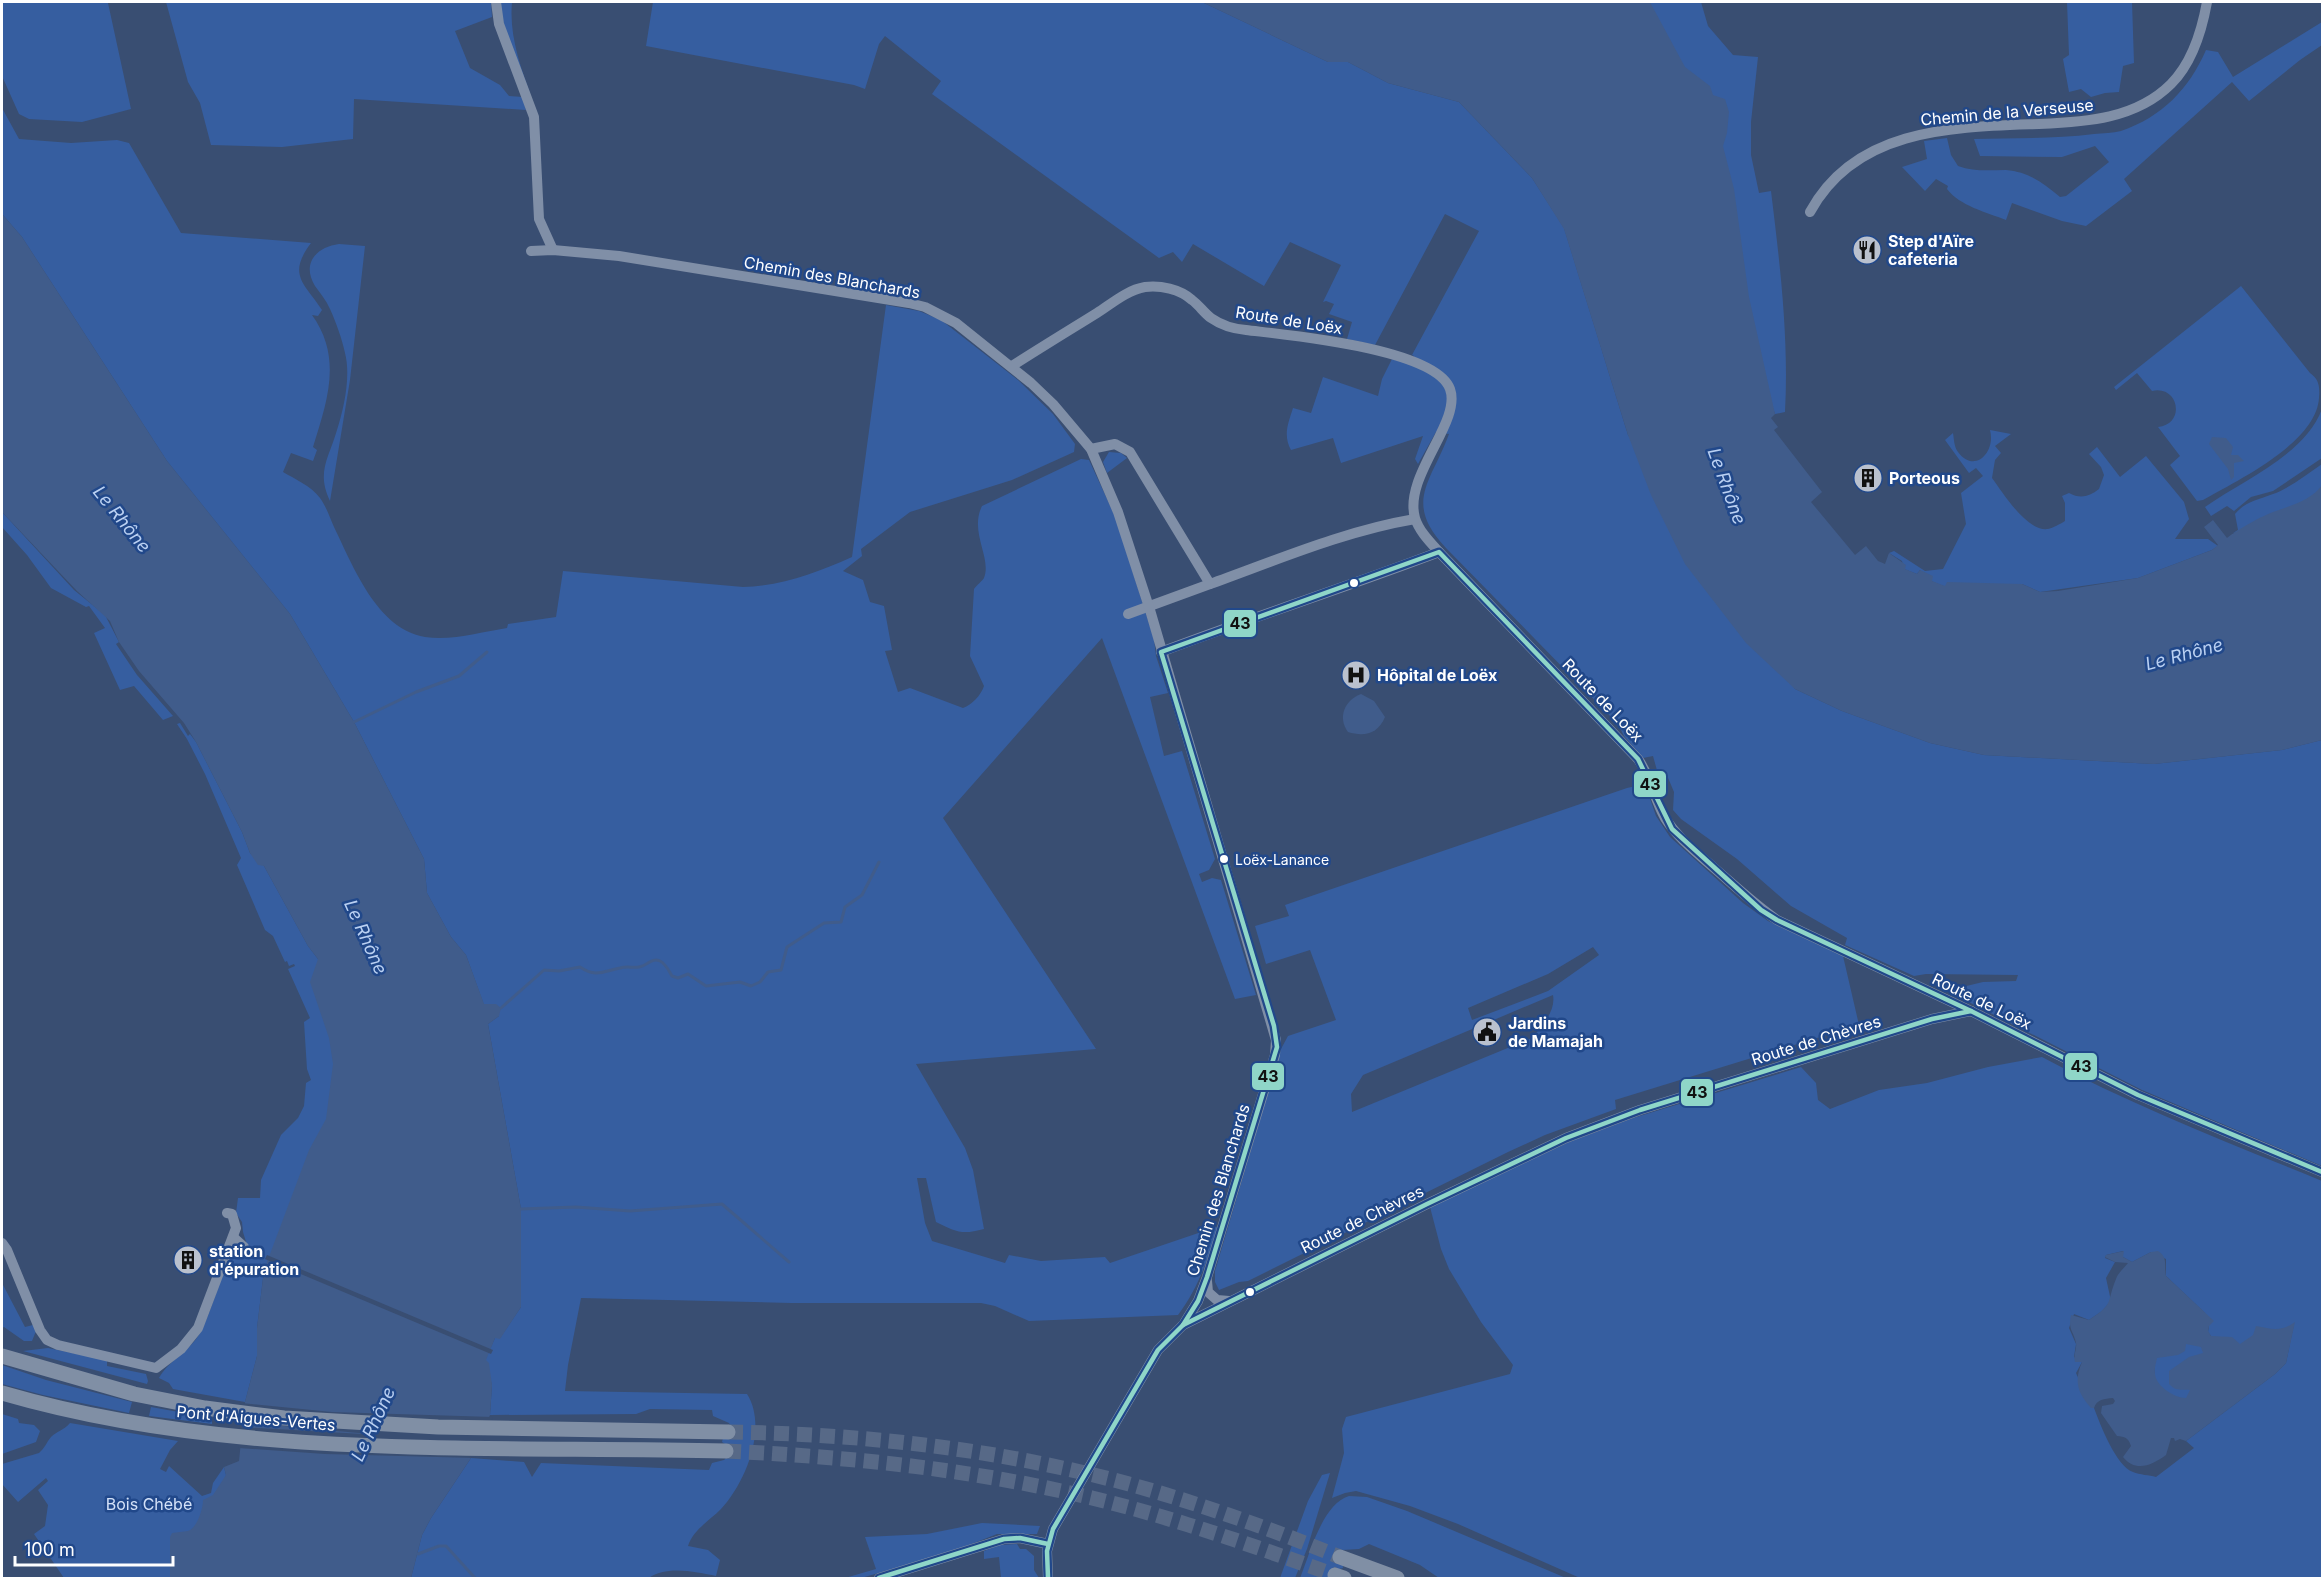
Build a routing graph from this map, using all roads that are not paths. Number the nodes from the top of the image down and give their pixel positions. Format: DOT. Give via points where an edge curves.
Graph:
graph roads {
  1 [pos="496,2"];
  2 [pos="2207,2"];
  3 [pos="1810,212"];
  4 [pos="553,250"];
  5 [pos="531,251"];
  6 [pos="1012,366"];
  7 [pos="1090,449"];
  8 [pos="1415,519"];
  9 [pos="1438,552"];
  10 [pos="1210,584"];
  11 [pos="1128,614"];
  12 [pos="1161,652"];
  13 [pos="1971,1011"];
  14 [pos="2322,1172"];
  15 [pos="227,1213"];
  16 [pos="233,1237"];
  17 [pos="2,1243"];
  18 [pos="244,1247"];
  19 [pos="1207,1277"];
  20 [pos="1229,1301"];
  21 [pos="1183,1325"];
  22 [pos="2,1356"];
  23 [pos="2,1393"];
  24 [pos="728,1432"];
  25 [pos="726,1451"];
  26 [pos="1048,1544"];
  27 [pos="1340,1557"];
  28 [pos="879,1578"];
  29 [pos="1048,1578"];
  30 [pos="1397,1578"];
  1 -- 4 [label="street" via="499,24 534,117 539,219"];
  2 -- 3 [label="street, Chemin de la Verseuse" via="2203,22 2182,70 2150,101 2120,114 2077,122 1979,126 1904,137 1842,171 1829,182"];
  4 -- 5 [label="street, Chemin des Blanchards"];
  4 -- 6 [label="street, Chemin des Blanchards" via="619,256 917,305 956,323"];
  6 -- 7 [label="street, Chemin des Blanchards" via="1053,404"];
  6 -- 8 [label="street, Route de Loëx" via="1129,293 1146,287 1163,287 1187,296 1209,317 1235,328 1338,343 1416,362 1443,379 1452,404 1422,471"];
  7 -- 10 [label="street" via="1115,444 1130,452"];
  7 -- 12 [label="street, Chemin des Blanchards" via="1118,512"];
  8 -- 9 [label="street, Route de Loëx"];
  8 -- 10 [label="street" via="1352,534"];
  9 -- 12 [label="street"];
  9 -- 13 [label="street, Route de Loëx" via="1632,751 1672,829 1749,899 1777,920"];
  10 -- 11 [label="street"];
  12 -- 19 [label="street, Chemin des Blanchards" via="1276,1040 1275,1055"];
  13 -- 14 [label="street, Route de Loëx" via="2138,1095"];
  13 -- 20 [label="street, Route de Chèvres" via="1932,1019 1660,1104 1566,1138"];
  15 -- 16 [label="street" via="232,1214 236,1228"];
  16 -- 17 [label="street" via="198,1328 181,1350 156,1368 47,1340"];
  16 -- 18 [label="street"];
  19 -- 20 [label="street" via="1208,1292 1217,1300"];
  19 -- 21 [label="street, Chemin des Blanchards"];
  20 -- 21 [label="street, Route de Chèvres"];
  21 -- 26 [label="street, Route de Chèvres" via="1158,1350 1057,1521"];
  22 -- 24 [label="highway, Pont d'Aigues-Vertes" via="134,1394 231,1412 426,1427"];
  23 -- 25 [label="highway, Pont d'Aigues-Vertes" via="128,1422 281,1441"];
  26 -- 28 [label="street" via="1004,1539"];
  26 -- 29 [label="street"];
  27 -- 30 [label="highway"];
}
